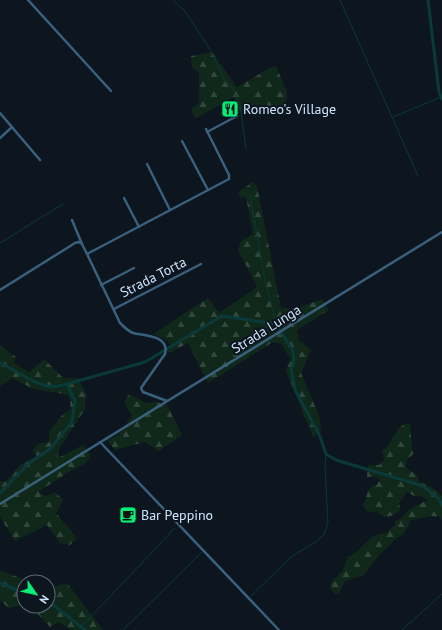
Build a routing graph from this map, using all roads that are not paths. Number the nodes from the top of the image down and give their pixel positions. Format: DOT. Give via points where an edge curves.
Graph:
graph roads {
  1 [pos="28,0"];
  2 [pos="111,91"];
  3 [pos="0,113"];
  4 [pos="238,116"];
  5 [pos="12,127"];
  6 [pos="206,129"];
  7 [pos="207,132"];
  8 [pos="0,138"];
  9 [pos="182,141"];
  10 [pos="40,160"];
  11 [pos="146,164"];
  12 [pos="208,190"];
  13 [pos="124,198"];
  14 [pos="170,210"];
  15 [pos="72,220"];
  16 [pos="139,226"];
  17 [pos="442,232"];
  18 [pos="82,244"];
  19 [pos="87,254"];
  20 [pos="201,264"];
  21 [pos="134,268"];
  22 [pos="102,284"];
  23 [pos="0,290"];
  24 [pos="114,309"];
  25 [pos="168,401"];
  26 [pos="100,442"];
  27 [pos="0,504"];
  28 [pos="279,630"];
  1 -- 2 [label="street"];
  3 -- 5 [label="street"];
  4 -- 7 [label="street"];
  5 -- 8 [label="street"];
  5 -- 10 [label="street"];
  6 -- 7 [label="street"];
  7 -- 12 [label="street" via="230,177"];
  9 -- 12 [label="street"];
  11 -- 14 [label="street"];
  12 -- 14 [label="street"];
  13 -- 16 [label="street"];
  14 -- 16 [label="street"];
  15 -- 18 [label="street, Strada Torta"];
  16 -- 19 [label="street"];
  17 -- 25 [label="street, Strada Lunga"];
  18 -- 19 [label="street, Strada Torta"];
  18 -- 23 [label="street" via="75,243"];
  19 -- 22 [label="street, Strada Torta"];
  20 -- 24 [label="street, Strada Torta"];
  21 -- 22 [label="street, Strada Torta"];
  22 -- 24 [label="street, Strada Torta"];
  24 -- 25 [label="street, Strada Torta" via="119,322 127,330 155,337 166,347 166,352 141,388 143,392"];
  25 -- 26 [label="street, Strada Lunga"];
  26 -- 27 [label="street, Strada Lunga"];
  26 -- 28 [label="street"];
}
